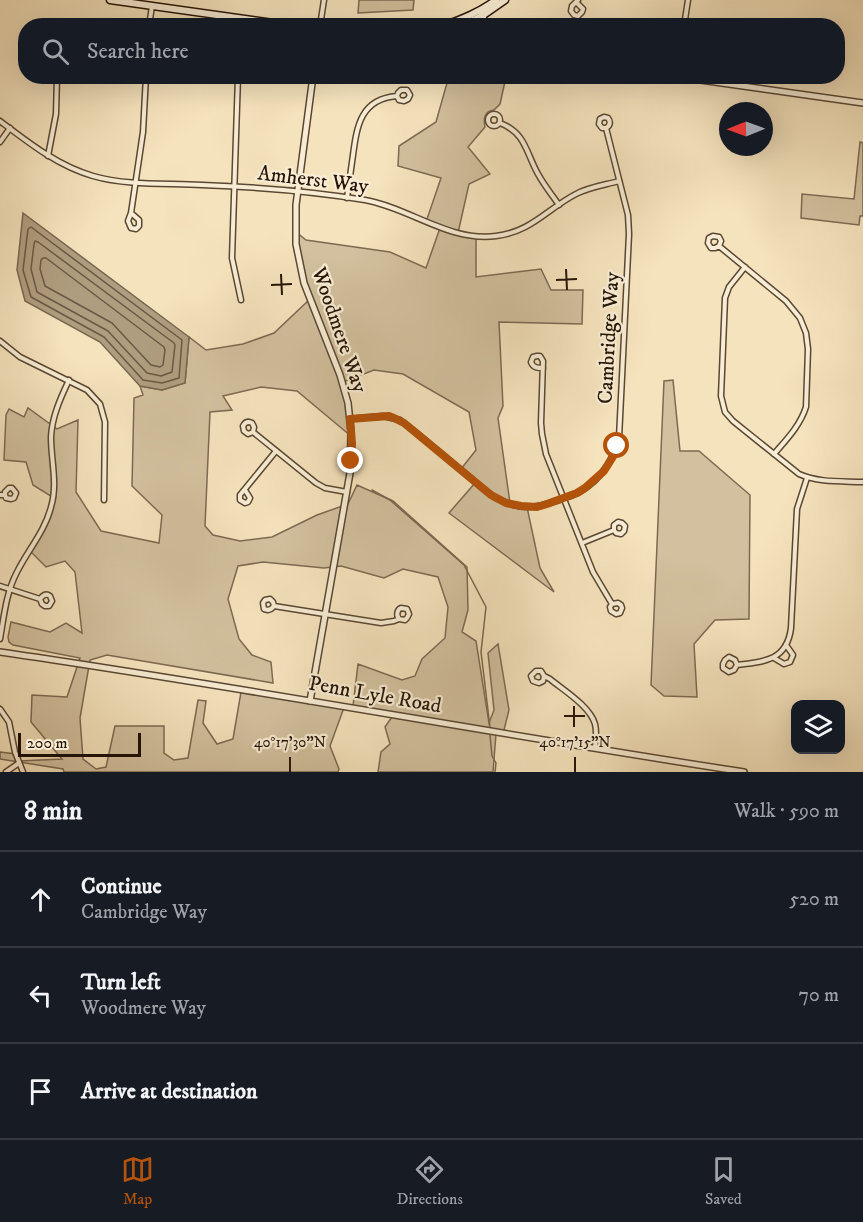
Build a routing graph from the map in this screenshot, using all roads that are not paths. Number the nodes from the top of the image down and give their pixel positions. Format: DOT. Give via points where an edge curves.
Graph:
graph roads {
  1 [pos="110,0"];
  2 [pos="324,0"];
  3 [pos="496,0"];
  4 [pos="505,0"];
  5 [pos="688,0"];
  6 [pos="152,6"];
  7 [pos="481,13"];
  8 [pos="150,18"];
  9 [pos="238,18"];
  10 [pos="321,18"];
  11 [pos="464,18"];
  12 [pos="473,18"];
  13 [pos="483,18"];
  14 [pos="685,18"];
  15 [pos="57,84"];
  16 [pos="146,84"];
  17 [pos="238,84"];
  18 [pos="312,84"];
  19 [pos="727,84"];
  20 [pos="397,96"];
  21 [pos="863,103"];
  22 [pos="0,121"];
  23 [pos="500,123"];
  24 [pos="10,128"];
  25 [pos="606,128"];
  26 [pos="0,141"];
  27 [pos="48,156"];
  28 [pos="619,181"];
  29 [pos="136,182"];
  30 [pos="234,186"];
  31 [pos="298,191"];
  32 [pos="347,198"];
  33 [pos="560,205"];
  34 [pos="131,213"];
  35 [pos="719,246"];
  36 [pos="745,267"];
  37 [pos="241,300"];
  38 [pos="0,341"];
  39 [pos="543,368"];
  40 [pos="69,380"];
  41 [pos="350,419"];
  42 [pos="253,432"];
  43 [pos="276,451"];
  44 [pos="774,454"];
  45 [pos="807,477"];
  46 [pos="863,482"];
  47 [pos="245,490"];
  48 [pos="347,492"];
  49 [pos="564,498"];
  50 [pos="104,500"];
  51 [pos="614,530"];
  52 [pos="582,543"];
  53 [pos="0,586"];
  54 [pos="10,590"];
  55 [pos="40,599"];
  56 [pos="612,604"];
  57 [pos="274,606"];
  58 [pos="326,615"];
  59 [pos="399,619"];
  60 [pos="0,639"];
  61 [pos="786,645"];
  62 [pos="0,652"];
  63 [pos="774,658"];
  64 [pos="737,665"];
  65 [pos="544,676"];
  66 [pos="310,701"];
  67 [pos="0,708"];
  68 [pos="595,748"];
  69 [pos="19,764"];
  70 [pos="6,772"];
  71 [pos="23,772"];
  72 [pos="744,772"];
  1 -- 6 [label="main road"];
  2 -- 10 [label="street"];
  3 -- 7 [label="main road"];
  4 -- 7 [label="main road"];
  5 -- 14 [label="street"];
  6 -- 8 [label="street"];
  6 -- 9 [label="main road"];
  7 -- 11 [label="main road"];
  7 -- 12 [label="main road"];
  7 -- 13 [label="street"];
  15 -- 27 [label="street"];
  16 -- 29 [label="street"];
  17 -- 30 [label="street"];
  18 -- 31 [label="street, Woodmere Way"];
  19 -- 21 [label="street"];
  20 -- 32 [label="street" via="374,103 361,118"];
  22 -- 24 [label="street, Amherst Way"];
  23 -- 33 [label="street" via="523,141 539,177"];
  24 -- 26 [label="street"];
  24 -- 27 [label="street, Amherst Way"];
  25 -- 28 [label="street, Cambridge Way"];
  27 -- 29 [label="street, Amherst Way" via="85,174"];
  28 -- 33 [label="street, Amherst Way" via="581,191"];
  28 -- 49 [label="street, Cambridge Way" via="629,234 619,438 614,455 599,477"];
  29 -- 30 [label="street, Amherst Way"];
  29 -- 34 [label="street"];
  30 -- 31 [label="street, Amherst Way"];
  30 -- 37 [label="street" via="232,258"];
  31 -- 32 [label="street, Amherst Way"];
  31 -- 41 [label="street, Woodmere Way" via="295,231 300,270 340,375"];
  32 -- 33 [label="street, Amherst Way" via="372,201 478,237 518,231"];
  35 -- 36 [label="street"];
  36 -- 44 [label="street" via="725,298 722,400 729,417"];
  36 -- 44 [label="street" via="790,305 804,325 808,341 804,414"];
  38 -- 40 [label="street" via="20,357"];
  39 -- 49 [label="street" via="542,434"];
  40 -- 50 [label="street" via="92,393 103,410"];
  40 -- 54 [label="street" via="52,429 52,506"];
  41 -- 48 [label="street, Woodmere Way"];
  41 -- 49 [label="street, Cambridge Way" via="383,416 400,420 506,503 537,507"];
  42 -- 43 [label="street"];
  43 -- 47 [label="street"];
  43 -- 48 [label="street" via="316,483"];
  44 -- 45 [label="street"];
  45 -- 46 [label="street"];
  45 -- 61 [label="street" via="797,509 791,628"];
  48 -- 58 [label="street, Woodmere Way"];
  49 -- 52 [label="street"];
  51 -- 52 [label="street"];
  52 -- 56 [label="street"];
  53 -- 54 [label="street"];
  54 -- 55 [label="street"];
  54 -- 60 [label="street"];
  57 -- 58 [label="street"];
  58 -- 59 [label="street" via="381,624"];
  58 -- 66 [label="street, Woodmere Way"];
  61 -- 63 [label="street"];
  61 -- 63 [label="street" via="792,660 784,664"];
  62 -- 66 [label="street, Penn Lyle Road"];
  63 -- 64 [label="street"];
  65 -- 68 [label="street" via="590,713 596,731"];
  66 -- 68 [label="street, Penn Lyle Road"];
  67 -- 69 [label="street" via="9,722"];
  68 -- 72 [label="street, Penn Lyle Road"];
  69 -- 70 [label="street"];
  69 -- 71 [label="street"];
}
